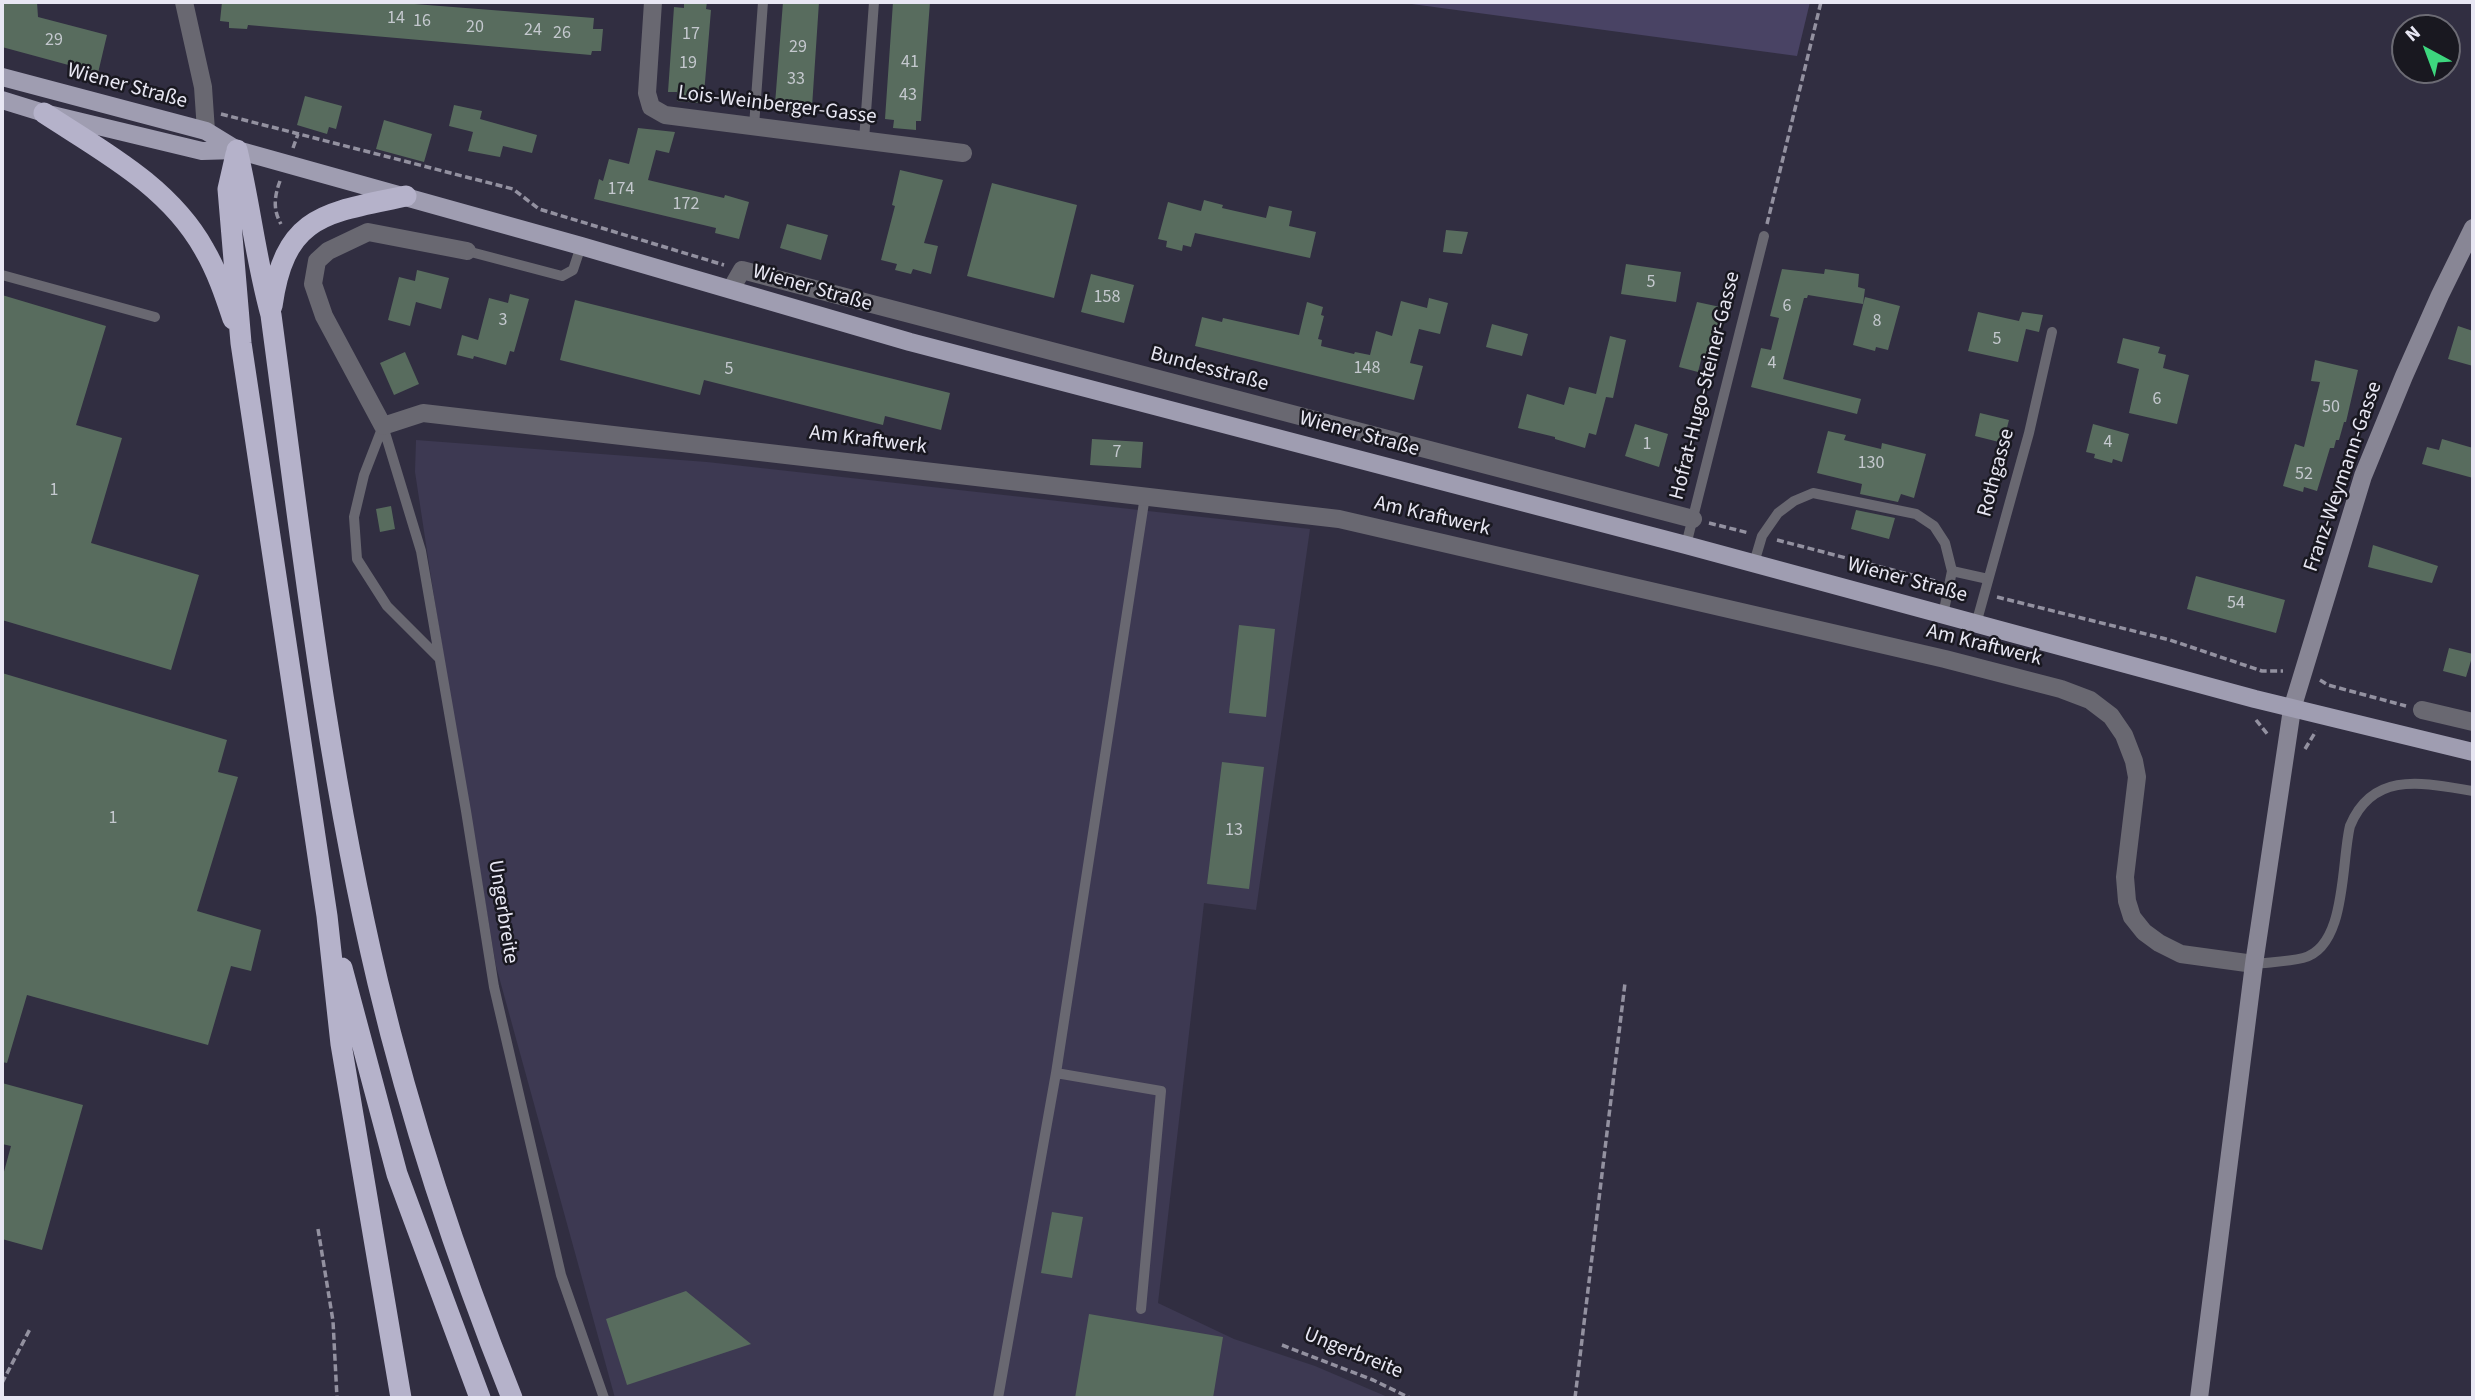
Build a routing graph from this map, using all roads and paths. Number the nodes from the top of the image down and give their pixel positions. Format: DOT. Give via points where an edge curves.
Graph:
graph roads {
  1 [pos="184,2"];
  2 [pos="653,2"];
  3 [pos="763,2"];
  4 [pos="874,2"];
  5 [pos="1821,2"];
  6 [pos="2,77"];
  7 [pos="2,100"];
  8 [pos="205,110"];
  9 [pos="44,113"];
  10 [pos="754,126"];
  11 [pos="206,131"];
  12 [pos="298,134"];
  13 [pos="864,140"];
  14 [pos="237,150"];
  15 [pos="962,153"];
  16 [pos="287,163"];
  17 [pos="406,196"];
  18 [pos="2473,228"];
  19 [pos="1764,236"];
  20 [pos="295,239"];
  21 [pos="581,246"];
  22 [pos="467,251"];
  23 [pos="742,270"];
  24 [pos="2,275"];
  25 [pos="731,289"];
  26 [pos="271,315"];
  27 [pos="155,317"];
  28 [pos="918,317"];
  29 [pos="2052,332"];
  30 [pos="910,342"];
  31 [pos="242,343"];
  32 [pos="383,426"];
  33 [pos="1145,496"];
  34 [pos="1693,519"];
  35 [pos="1686,545"];
  36 [pos="1754,563"];
  37 [pos="1952,571"];
  38 [pos="1988,579"];
  39 [pos="1943,615"];
  40 [pos="1976,624"];
  41 [pos="439,659"];
  42 [pos="2262,671"];
  43 [pos="2319,680"];
  44 [pos="2255,699"];
  45 [pos="2292,709"];
  46 [pos="2422,710"];
  47 [pos="2473,722"];
  48 [pos="2270,743"];
  49 [pos="2473,752"];
  50 [pos="2473,791"];
  51 [pos="327,916"];
  52 [pos="2254,964"];
  53 [pos="1625,983"];
  54 [pos="1056,1073"];
  55 [pos="318,1229"];
  56 [pos="1141,1309"];
  57 [pos="32,1327"];
  58 [pos="1282,1345"];
  59 [pos="2,1383"];
  60 [pos="337,1398"];
  61 [pos="401,1398"];
  62 [pos="480,1398"];
  63 [pos="512,1398"];
  64 [pos="604,1398"];
  65 [pos="998,1398"];
  66 [pos="1410,1398"];
  67 [pos="1574,1398"];
  68 [pos="2199,1398"];
  1 -- 8 [label="street"];
  2 -- 10 [label="street, Lois-Weinberger-Gasse" via="647,93 651,107 666,115"];
  3 -- 10 [label="lane"];
  4 -- 13 [label="lane"];
  5 -- 19 [label="path"];
  6 -- 11 [label="main road, Wiener Straße"];
  7 -- 9 [label="main road, Wiener Straße"];
  8 -- 11 [label="street"];
  8 -- 12 [label="path"];
  9 -- 14 [label="main road, Wiener Straße" via="202,151"];
  9 -- 31 [label="highway" via="136,174 187,222 220,281"];
  10 -- 13 [label="street, Lois-Weinberger-Gasse"];
  11 -- 14 [label="main road, Wiener Straße"];
  12 -- 16 [label="path"];
  12 -- 23 [label="path" via="513,189 539,209"];
  13 -- 15 [label="street, Lois-Weinberger-Gasse"];
  14 -- 16 [label="main road, Wiener Straße"];
  14 -- 26 [label="highway"];
  14 -- 31 [label="highway" via="228,189"];
  16 -- 17 [label="main road, Wiener Straße"];
  16 -- 20 [label="path" via="276,192 275,213"];
  17 -- 20 [label="highway" via="323,216"];
  17 -- 21 [label="main road, Wiener Straße"];
  18 -- 45 [label="street, Franz-Weymann-Gasse" via="2363,476"];
  19 -- 34 [label="lane, Hofrat-Hugo-Steiner-Gasse"];
  20 -- 26 [label="highway" via="279,268"];
  21 -- 22 [label="lane" via="572,270 562,276"];
  21 -- 25 [label="main road, Wiener Straße"];
  22 -- 32 [label="street" via="368,232 317,261 313,284 324,316"];
  23 -- 25 [label="street"];
  23 -- 28 [label="street, Bundesstraße"];
  24 -- 27 [label="lane"];
  25 -- 30 [label="main road, Wiener Straße"];
  26 -- 63 [label="highway" via="321,684 378,982 452,1241"];
  28 -- 30 [label="street"];
  28 -- 34 [label="street, Bundesstraße"];
  29 -- 38 [label="lane, Rothgasse"];
  30 -- 35 [label="main road, Wiener Straße"];
  31 -- 51 [label="highway"];
  32 -- 33 [label="street, Am Kraftwerk" via="424,413"];
  32 -- 41 [label="lane, Ungerbreite" via="421,551"];
  32 -- 41 [label="lane" via="364,474 354,517 357,559 387,606"];
  33 -- 52 [label="street, Am Kraftwerk" via="1339,519 2079,694 2110,716 2134,761 2137,777 2125,877 2132,917 2144,932 2181,954"];
  33 -- 54 [label="lane"];
  34 -- 35 [label="lane, Hofrat-Hugo-Steiner-Gasse"];
  35 -- 36 [label="main road, Wiener Straße"];
  36 -- 37 [label="lane" via="1762,536 1778,513 1813,493 1916,514 1934,526 1945,543"];
  36 -- 39 [label="main road, Wiener Straße"];
  37 -- 38 [label="lane"];
  37 -- 39 [label="lane"];
  38 -- 40 [label="lane, Rothgasse"];
  39 -- 40 [label="main road, Wiener Straße"];
  40 -- 44 [label="main road, Wiener Straße"];
  41 -- 64 [label="lane, Ungerbreite" via="494,987 561,1275"];
  42 -- 44 [label="path"];
  43 -- 46 [label="path"];
  44 -- 45 [label="main road, Wiener Straße"];
  44 -- 48 [label="path" via="2253,715"];
  45 -- 49 [label="main road, Wiener Straße"];
  45 -- 52 [label="street, Franz-Weymann-Gasse"];
  46 -- 47 [label="street"];
  50 -- 52 [label="lane" via="2396,785 2371,796 2350,826 2337,915 2326,941 2305,958"];
  51 -- 61 [label="highway" via="345,1070"];
  51 -- 62 [label="highway" via="397,1174"];
  52 -- 68 [label="street, Franz-Weymann-Gasse"];
  53 -- 67 [label="path"];
  54 -- 56 [label="lane" via="1160,1091"];
  54 -- 65 [label="lane"];
  55 -- 60 [label="path" via="333,1321"];
  57 -- 59 [label="path"];
  58 -- 66 [label="path, Ungerbreite"];
}
